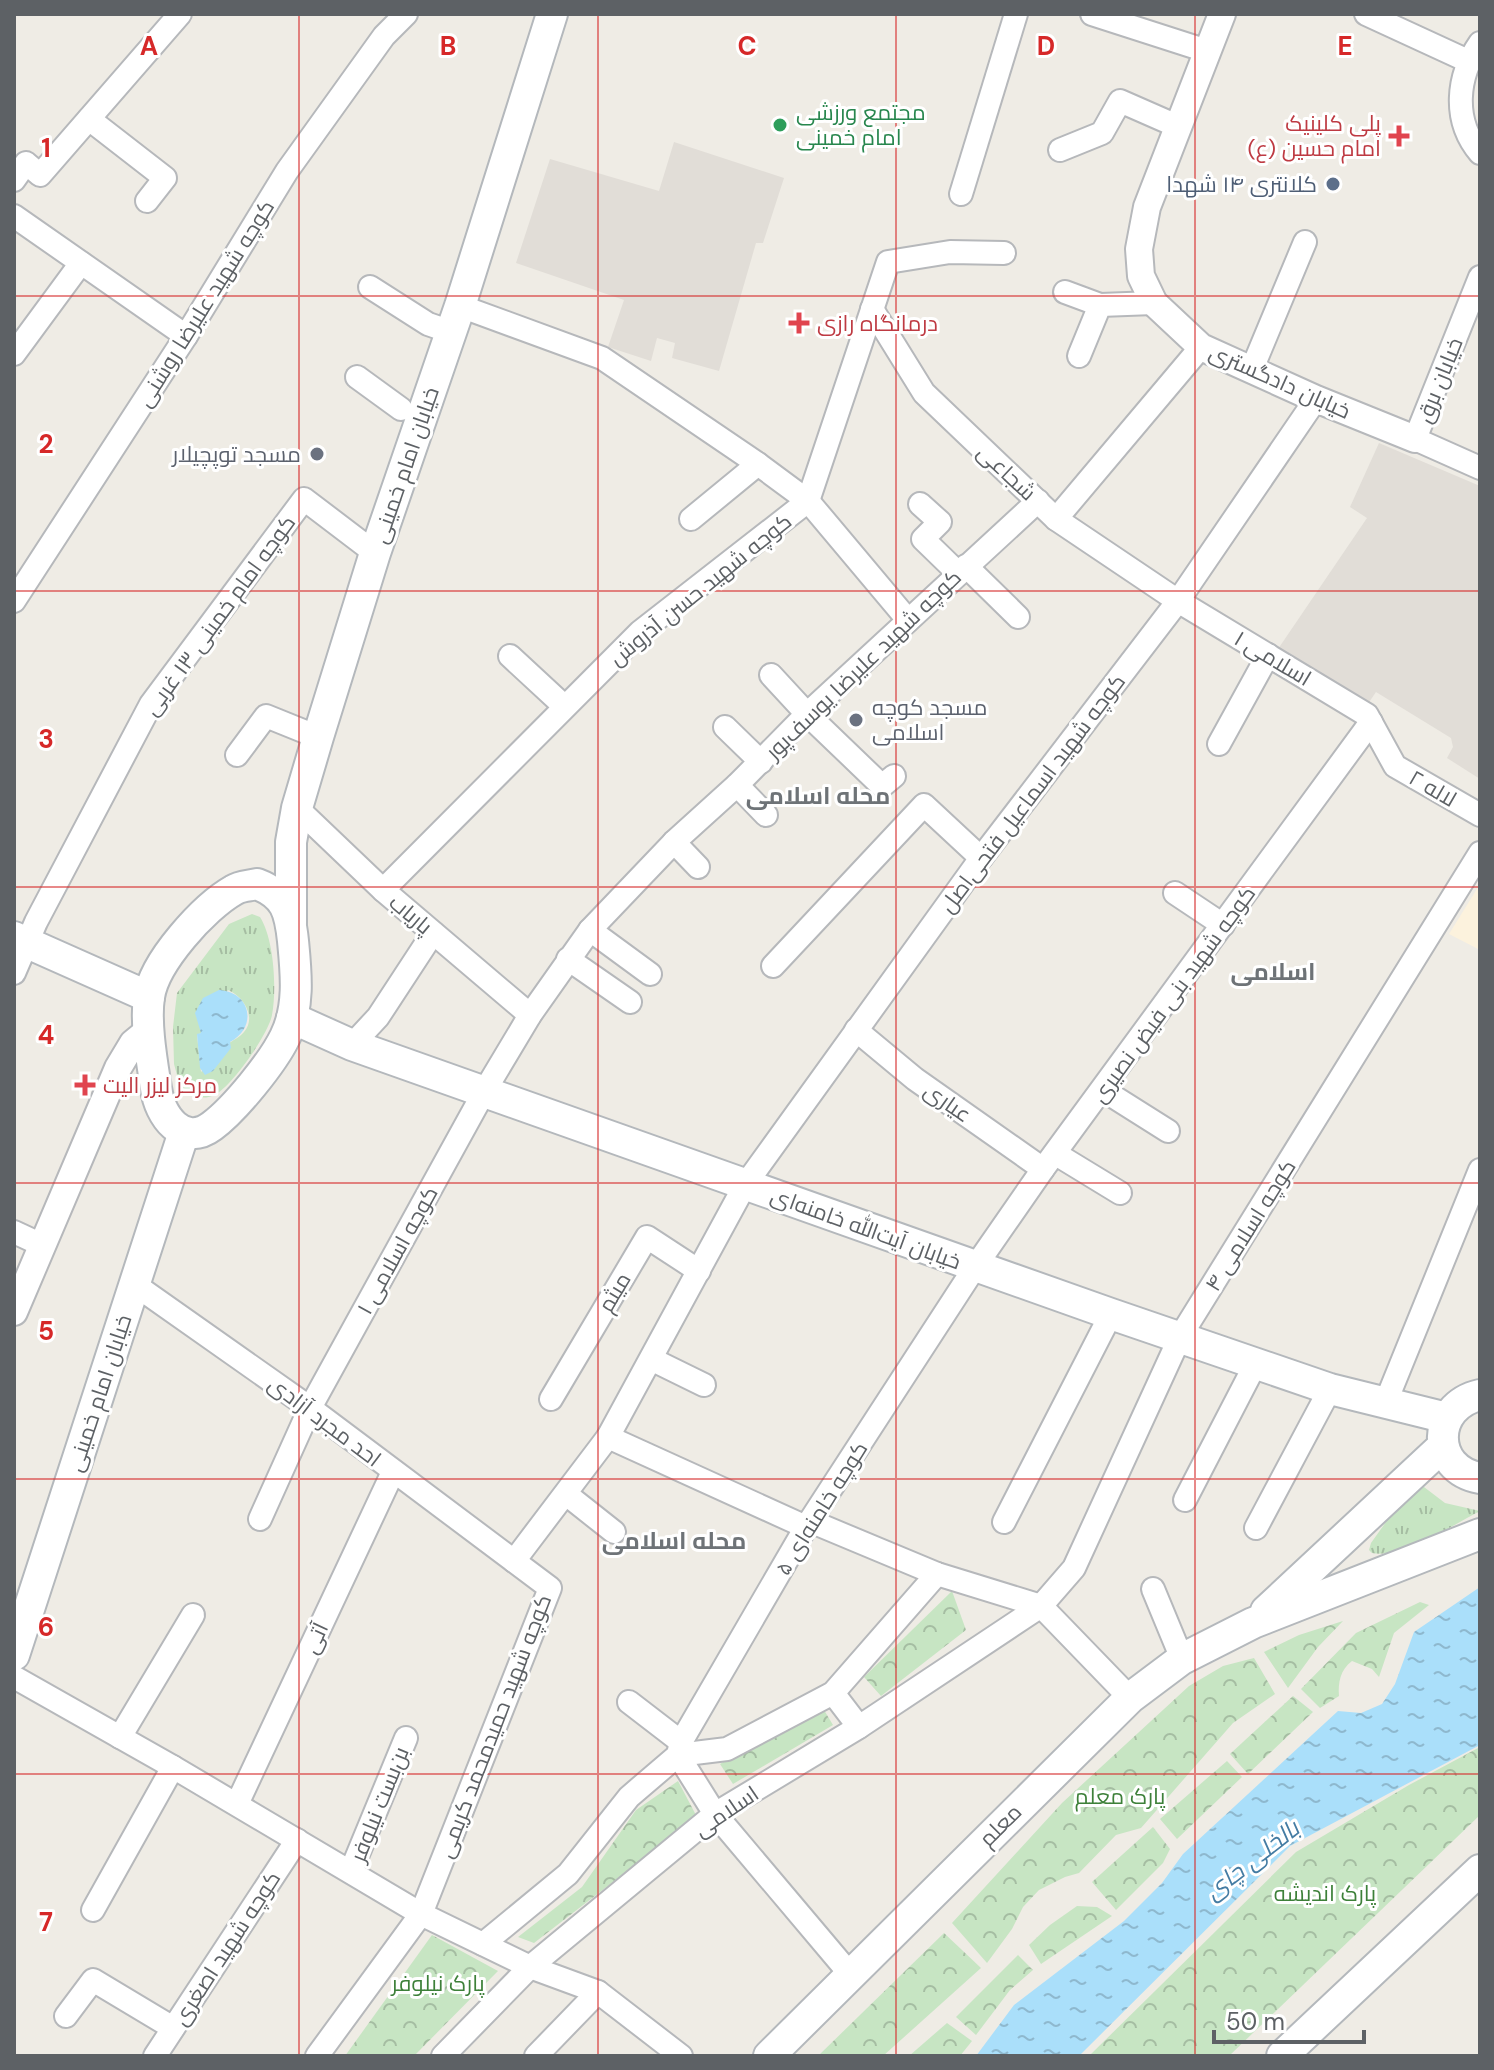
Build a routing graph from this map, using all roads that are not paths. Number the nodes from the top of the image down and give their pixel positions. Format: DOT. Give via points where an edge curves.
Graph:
graph roads {
  1 [pos="180,14"];
  2 [pos="406,14"];
  3 [pos="552,14"];
  4 [pos="1016,14"];
  5 [pos="1092,14"];
  6 [pos="1137,14"];
  7 [pos="1366,14"];
  8 [pos="1214,34"];
  9 [pos="1474,52"];
  10 [pos="89,119"];
  11 [pos="1177,126"];
  12 [pos="1060,150"];
  13 [pos="1480,153"];
  14 [pos="14,180"];
  15 [pos="961,194"];
  16 [pos="147,201"];
  17 [pos="14,216"];
  18 [pos="1305,242"];
  19 [pos="1004,253"];
  20 [pos="81,263"];
  21 [pos="1480,277"];
  22 [pos="370,287"];
  23 [pos="1065,292"];
  24 [pos="1154,303"];
  25 [pos="1100,305"];
  26 [pos="872,309"];
  27 [pos="449,312"];
  28 [pos="186,336"];
  29 [pos="1201,347"];
  30 [pos="14,354"];
  31 [pos="1079,356"];
  32 [pos="602,358"];
  33 [pos="1252,369"];
  34 [pos="652,375"];
  35 [pos="357,377"];
  36 [pos="1316,399"];
  37 [pos="411,414"];
  38 [pos="1415,439"];
  39 [pos="758,464"];
  40 [pos="1480,468"];
  41 [pos="808,501"];
  42 [pos="1038,501"];
  43 [pos="920,504"];
  44 [pos="691,519"];
  45 [pos="1056,519"];
  46 [pos="367,546"];
  47 [pos="962,570"];
  48 [pos="14,601"];
  49 [pos="1178,601"];
  50 [pos="1018,617"];
  51 [pos="908,620"];
  52 [pos="1268,655"];
  53 [pos="510,656"];
  54 [pos="771,675"];
  55 [pos="564,706"];
  56 [pos="807,714"];
  57 [pos="1369,718"];
  58 [pos="725,727"];
  59 [pos="318,737"];
  60 [pos="1219,744"];
  61 [pos="237,755"];
  62 [pos="761,762"];
  63 [pos="894,776"];
  64 [pos="737,785"];
  65 [pos="297,808"];
  66 [pos="766,815"];
  67 [pos="1480,815"];
  68 [pos="674,842"];
  69 [pos="1480,853"];
  70 [pos="981,858"];
  71 [pos="698,867"];
  72 [pos="383,890"];
  73 [pos="1175,893"];
  74 [pos="291,923"];
  75 [pos="1223,925"];
  76 [pos="590,930"];
  77 [pos="433,933"];
  78 [pos="26,934"];
  79 [pos="568,959"];
  80 [pos="773,966"];
  81 [pos="14,973"];
  82 [pos="650,974"];
  83 [pos="149,997"];
  84 [pos="630,1002"];
  85 [pos="530,1015"];
  86 [pos="292,1018"];
  87 [pos="150,1029"];
  88 [pos="856,1030"];
  89 [pos="352,1045"];
  90 [pos="1103,1090"];
  91 [pos="484,1092"];
  92 [pos="1168,1131"];
  93 [pos="184,1132"];
  94 [pos="1050,1162"];
  95 [pos="1480,1170"];
  96 [pos="745,1185"];
  97 [pos="1120,1193"];
  98 [pos="14,1232"];
  99 [pos="42,1245"];
  100 [pos="975,1267"];
  101 [pos="699,1271"];
  102 [pos="134,1284"];
  103 [pos="14,1312"];
  104 [pos="1111,1314"];
  105 [pos="1180,1337"];
  106 [pos="651,1359"];
  107 [pos="1256,1363"];
  108 [pos="704,1385"];
  109 [pos="1330,1389"];
  110 [pos="1479,1395"];
  111 [pos="551,1399"];
  112 [pos="1385,1404"];
  113 [pos="310,1408"];
  114 [pos="1445,1432"];
  115 [pos="608,1437"];
  116 [pos="393,1472"];
  117 [pos="1480,1478"];
  118 [pos="566,1494"];
  119 [pos="1185,1500"];
  120 [pos="260,1519"];
  121 [pos="1004,1522"];
  122 [pos="808,1524"];
  123 [pos="1256,1528"];
  124 [pos="614,1532"];
  125 [pos="1480,1534"];
  126 [pos="514,1561"];
  127 [pos="937,1574"];
  128 [pos="1153,1589"];
  129 [pos="1041,1606"];
  130 [pos="193,1615"];
  131 [pos="1253,1623"];
  132 [pos="14,1655"];
  133 [pos="1182,1659"];
  134 [pos="14,1677"];
  135 [pos="833,1693"];
  136 [pos="1130,1698"];
  137 [pos="629,1702"];
  138 [pos="859,1727"];
  139 [pos="120,1737"];
  140 [pos="406,1738"];
  141 [pos="679,1749"];
  142 [pos="173,1767"];
  143 [pos="237,1804"];
  144 [pos="715,1814"];
  145 [pos="297,1840"];
  146 [pos="1480,1870"];
  147 [pos="351,1871"];
  148 [pos="93,1910"];
  149 [pos="421,1914"];
  150 [pos="483,1944"];
  151 [pos="530,1967"];
  152 [pos="850,1974"];
  153 [pos="598,1992"];
  154 [pos="66,2016"];
  155 [pos="173,2028"];
  156 [pos="155,2056"];
  157 [pos="317,2056"];
  158 [pos="443,2056"];
  159 [pos="536,2056"];
  160 [pos="681,2056"];
  161 [pos="769,2056"];
  162 [pos="1282,2056"];
  1 -- 10 [label="street"];
  2 -- 28 [label="street, کوچه شهید علیرضا روشنی" via="384,36 287,171"];
  3 -- 27 [label="main road, خیابان امام خمینی"];
  4 -- 15 [label="street"];
  5 -- 8 [label="street"];
  6 -- 8 [label="street"];
  7 -- 9 [label="street"];
  8 -- 11 [label="street, خیابان دادگستری"];
  9 -- 13 [label="street" via="1460,89 1462,119"];
  10 -- 14 [label="street" via="40,175 26,163"];
  10 -- 16 [label="street" via="165,178"];
  11 -- 12 [label="street" via="1120,101 1102,133"];
  11 -- 24 [label="street, خیابان دادگستری" via="1147,207 1139,249 1141,276"];
  17 -- 20 [label="street"];
  18 -- 33 [label="street"];
  19 -- 26 [label="street, کوچه شهید حسن آذروش" via="950,252 888,262"];
  20 -- 28 [label="street"];
  20 -- 30 [label="street"];
  21 -- 38 [label="street, خیابان برق"];
  22 -- 27 [label="street" via="428,324"];
  23 -- 25 [label="street"];
  24 -- 25 [label="street"];
  24 -- 29 [label="street, خیابان دادگستری"];
  25 -- 31 [label="street"];
  26 -- 41 [label="street, کوچه شهید حسن آذروش"];
  26 -- 42 [label="street, شجاعی" via="924,393"];
  27 -- 32 [label="street"];
  27 -- 37 [label="main road, خیابان امام خمینی"];
  28 -- 48 [label="street, کوچه شهید علیرضا روشنی"];
  29 -- 33 [label="street, خیابان دادگستری"];
  29 -- 45 [label="street"];
  32 -- 34 [label="street"];
  32 -- 39 [label="street"];
  33 -- 36 [label="street, خیابان دادگستری"];
  35 -- 37 [label="street"];
  36 -- 38 [label="street, خیابان دادگستری"];
  36 -- 49 [label="street, کوچه شهید اسماعیل فتحی‌اصل"];
  37 -- 46 [label="main road, خیابان امام خمینی"];
  38 -- 40 [label="street, خیابان دادگستری"];
  39 -- 41 [label="street"];
  39 -- 44 [label="street"];
  41 -- 51 [label="street"];
  41 -- 55 [label="street, کوچه شهید حسن آذروش" via="640,632"];
  42 -- 45 [label="street, شجاعی"];
  42 -- 47 [label="street, کوچه شهید علیرضا یوسف‌پور"];
  43 -- 47 [label="street" via="940,522 923,539"];
  45 -- 49 [label="street, شجاعی"];
  46 -- 59 [label="main road, خیابان امام خمینی"];
  46 -- 78 [label="street, کوچه امام خمینی ۱۳ غربی" via="304,499 151,704"];
  47 -- 50 [label="street"];
  47 -- 51 [label="street, کوچه شهید علیرضا یوسف‌پور"];
  49 -- 52 [label="street, اسلامی ۱"];
  49 -- 70 [label="street, کوچه شهید اسماعیل فتحی‌اصل"];
  51 -- 56 [label="street, کوچه شهید علیرضا یوسف‌پور"];
  52 -- 57 [label="street, اسلامی ۱"];
  52 -- 60 [label="street"];
  53 -- 55 [label="street"];
  54 -- 56 [label="street"];
  55 -- 72 [label="street, کوچه شهید حسن آذروش"];
  56 -- 62 [label="street, کوچه شهید علیرضا یوسف‌پور"];
  56 -- 63 [label="street" via="882,786"];
  57 -- 67 [label="street, لاله ۲" via="1395,766"];
  57 -- 75 [label="street, کوچه شهید بنی فیض نصیری"];
  58 -- 62 [label="street"];
  59 -- 61 [label="street" via="266,716"];
  59 -- 65 [label="main road, خیابان امام خمینی"];
  62 -- 64 [label="street, کوچه شهید علیرضا یوسف‌پور"];
  64 -- 66 [label="street"];
  64 -- 68 [label="street, کوچه شهید علیرضا یوسف‌پور"];
  65 -- 72 [label="street, پاریاب"];
  65 -- 74 [label="main road, خیابان امام خمینی" via="291,842"];
  68 -- 71 [label="street"];
  68 -- 76 [label="street, کوچه شهید علیرضا یوسف‌پور"];
  69 -- 105 [label="street, کوچه اسلامی ۴"];
  70 -- 80 [label="street" via="924,805"];
  70 -- 88 [label="street, کوچه شهید اسماعیل فتحی‌اصل"];
  72 -- 77 [label="street, پاریاب"];
  73 -- 75 [label="street"];
  74 -- 83 [label="main road" via="282,900 270,889 257,884 237,888 215,903 160,966"];
  74 -- 86 [label="main road, خیابان امام خمینی" via="297,987"];
  75 -- 90 [label="street, کوچه شهید بنی فیض نصیری"];
  76 -- 79 [label="street, کوچه شهید علیرضا یوسف‌پور"];
  76 -- 82 [label="street"];
  77 -- 85 [label="street, پاریاب"];
  77 -- 89 [label="street" via="378,1017"];
  78 -- 81 [label="street"];
  78 -- 83 [label="main road"];
  79 -- 84 [label="street"];
  79 -- 85 [label="street, کوچه شهید علیرضا یوسف‌پور"];
  83 -- 87 [label="main road"];
  85 -- 91 [label="street, کوچه شهید علیرضا یوسف‌پور"];
  86 -- 89 [label="main road, خیابان آیت‌الله خامنه‌ای"];
  86 -- 93 [label="main road" via="267,1064 213,1125"];
  87 -- 93 [label="main road" via="162,1112"];
  87 -- 99 [label="street" via="133,1043 118,1068"];
  88 -- 94 [label="street, عیاری" via="915,1079"];
  88 -- 96 [label="street, کوچه شهید اسماعیل فتحی‌اصل"];
  89 -- 91 [label="main road, خیابان آیت‌الله خامنه‌ای"];
  90 -- 92 [label="street"];
  90 -- 94 [label="street, کوچه شهید بنی فیض نصیری"];
  91 -- 96 [label="main road, خیابان آیت‌الله خامنه‌ای"];
  91 -- 113 [label="street, کوچه اسلامی ۱"];
  93 -- 102 [label="main road, خیابان امام خمینی"];
  94 -- 97 [label="street, عیاری"];
  94 -- 100 [label="street, کوچه شهید بنی فیض نصیری"];
  95 -- 112 [label="street"];
  96 -- 100 [label="main road, خیابان آیت‌الله خامنه‌ای"];
  96 -- 101 [label="street"];
  98 -- 99 [label="street"];
  99 -- 103 [label="street"];
  100 -- 104 [label="main road, خیابان آیت‌الله خامنه‌ای"];
  100 -- 122 [label="street, کوچه خامنه‌ای ۵"];
  101 -- 106 [label="street"];
  101 -- 111 [label="street, میثم" via="647,1237"];
  102 -- 113 [label="street, احد مجرد آزادی"];
  102 -- 132 [label="main road, خیابان امام خمینی"];
  104 -- 105 [label="main road, خیابان آیت‌الله خامنه‌ای"];
  104 -- 121 [label="street"];
  105 -- 107 [label="main road, خیابان آیت‌الله خامنه‌ای"];
  105 -- 129 [label="street, کوچه اسلامی ۴" via="1074,1568"];
  106 -- 108 [label="street"];
  106 -- 115 [label="street"];
  107 -- 109 [label="main road, خیابان آیت‌الله خامنه‌ای"];
  107 -- 119 [label="street"];
  109 -- 112 [label="main road, خیابان آیت‌الله خامنه‌ای"];
  109 -- 123 [label="street"];
  110 -- 114 [label="main road" via="1455,1407"];
  112 -- 114 [label="main road, خیابان آیت‌الله خامنه‌ای"];
  113 -- 116 [label="street, احد مجرد آزادی"];
  113 -- 120 [label="street, کوچه اسلامی ۱"];
  114 -- 117 [label="main road" via="1449,1459"];
  114 -- 131 [label="main road"];
  115 -- 118 [label="street"];
  115 -- 122 [label="street"];
  116 -- 126 [label="street, احد مجرد آزادی"];
  116 -- 143 [label="street, آتی"];
  118 -- 124 [label="street"];
  118 -- 126 [label="street"];
  122 -- 127 [label="street"];
  122 -- 141 [label="street, کوچه خامنه‌ای ۵"];
  125 -- 131 [label="main road"];
  126 -- 149 [label="street, کوچه شهید حمیدمحمد کریمی" via="550,1588"];
  127 -- 129 [label="street"];
  127 -- 135 [label="street"];
  128 -- 133 [label="street"];
  129 -- 136 [label="street"];
  129 -- 138 [label="street, اسلامی"];
  130 -- 139 [label="street"];
  131 -- 133 [label="main road, معلم"];
  133 -- 136 [label="main road, معلم"];
  134 -- 139 [label="street"];
  135 -- 138 [label="street"];
  135 -- 141 [label="street" via="727,1749"];
  136 -- 152 [label="main road, معلم"];
  137 -- 141 [label="street"];
  138 -- 144 [label="street, اسلامی"];
  139 -- 142 [label="street"];
  140 -- 147 [label="street, بن‌بست نیلوفر"];
  141 -- 144 [label="street"];
  141 -- 150 [label="street" via="629,1797 568,1874"];
  142 -- 143 [label="street"];
  142 -- 148 [label="street"];
  143 -- 145 [label="street"];
  144 -- 151 [label="street, اسلامی"];
  144 -- 152 [label="street"];
  145 -- 147 [label="street"];
  145 -- 155 [label="street, کوچه شهید اصغری"];
  146 -- 162 [label="main road"];
  147 -- 149 [label="street"];
  149 -- 150 [label="street"];
  149 -- 157 [label="street"];
  150 -- 151 [label="street"];
  151 -- 153 [label="street"];
  151 -- 158 [label="street, اسلامی"];
  152 -- 161 [label="main road, معلم"];
  153 -- 159 [label="street"];
  153 -- 160 [label="street"];
  154 -- 155 [label="street" via="93,1980"];
  155 -- 156 [label="street, کوچه شهید اصغری"];
}
